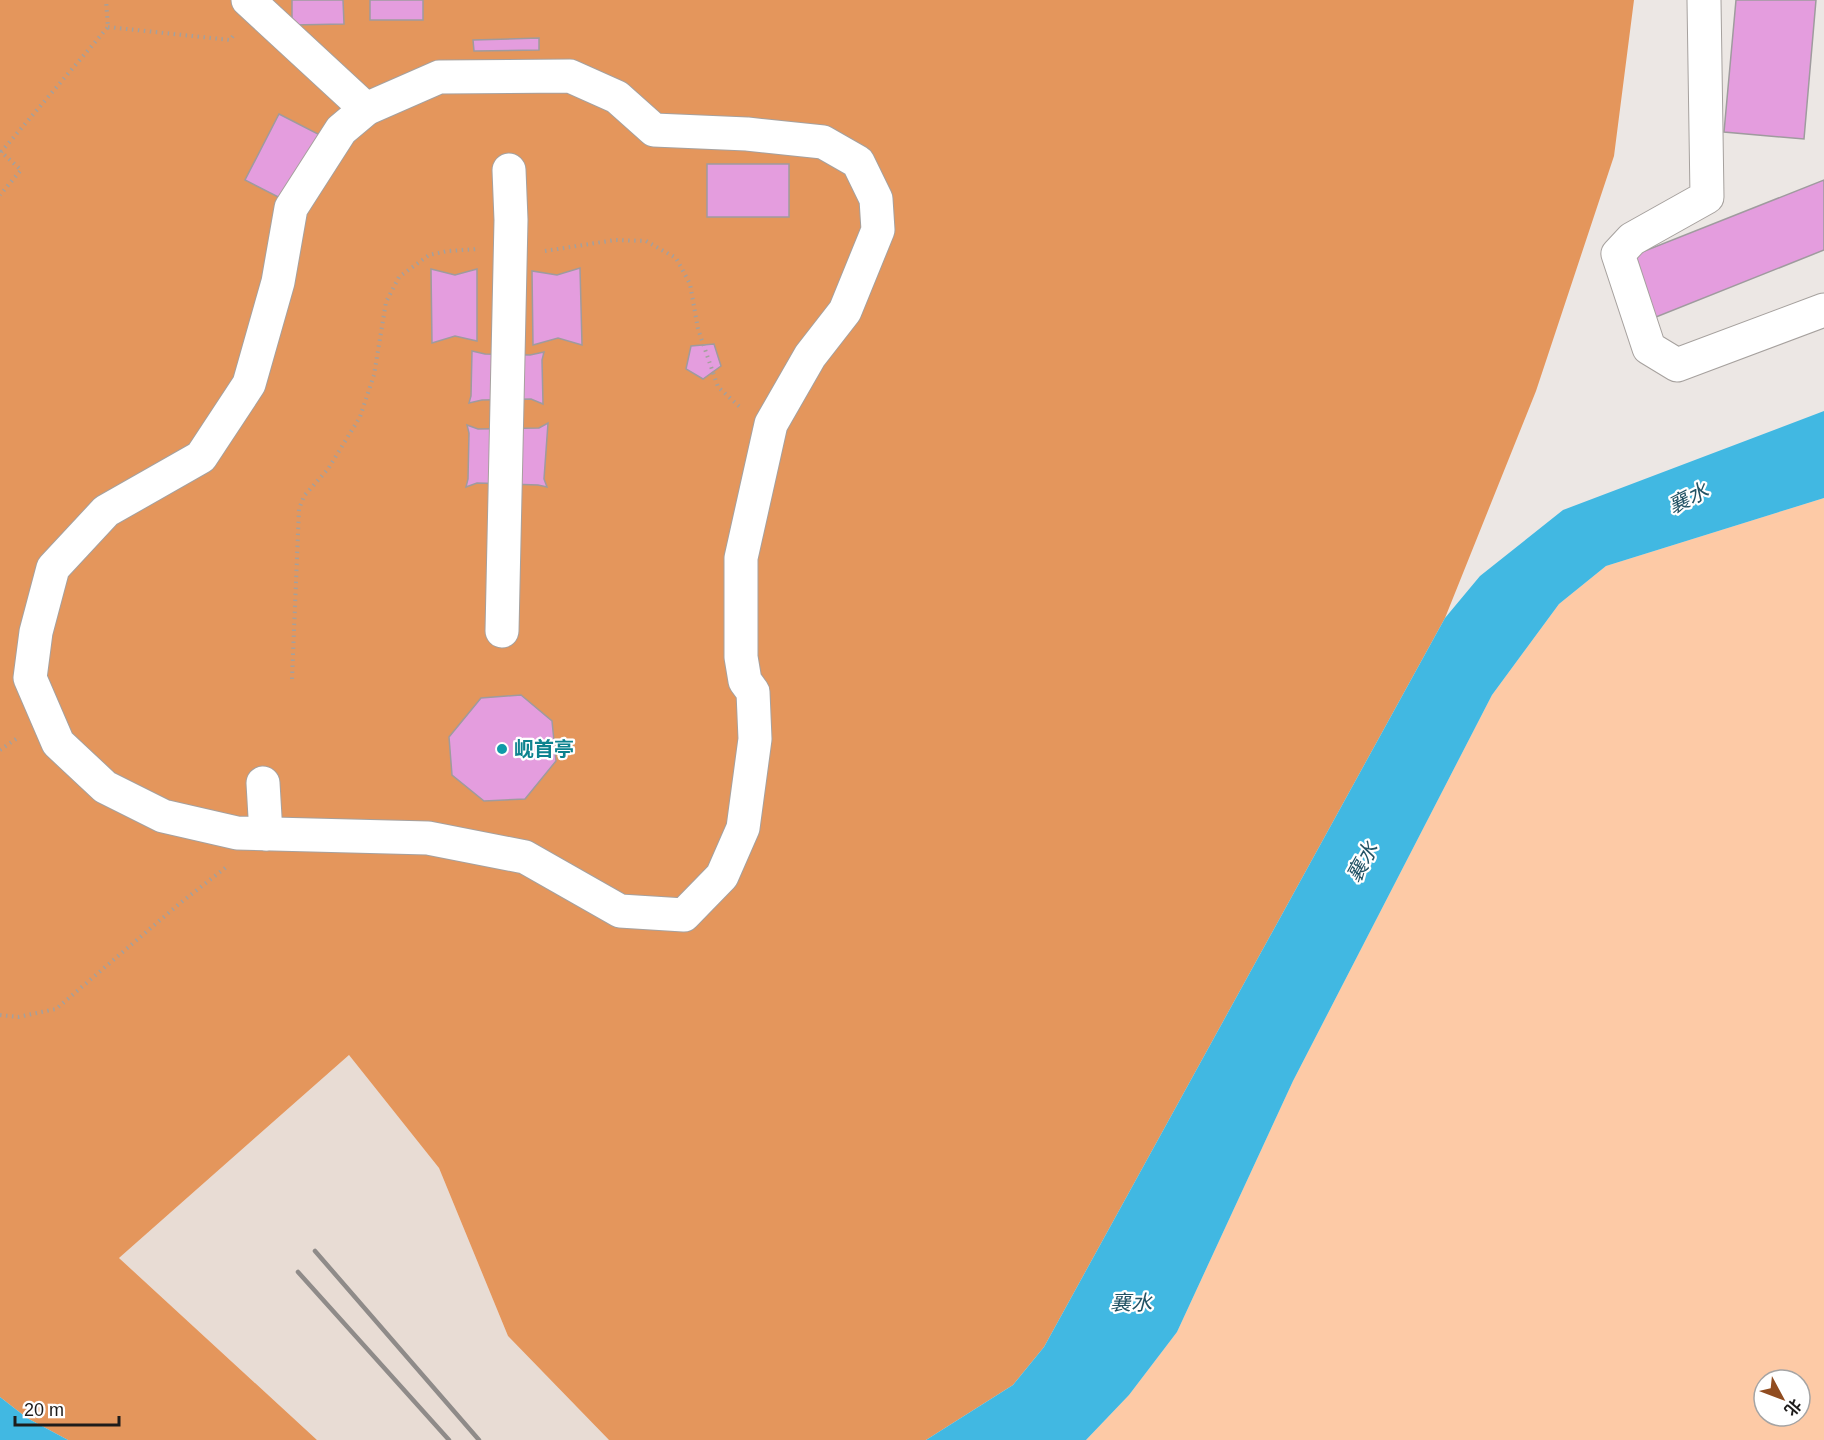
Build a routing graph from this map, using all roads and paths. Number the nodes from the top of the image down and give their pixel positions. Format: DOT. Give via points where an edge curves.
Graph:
graph roads {
  1 [pos="106,0"];
  2 [pos="1704,0"];
  3 [pos="251,3"];
  4 [pos="108,27"];
  5 [pos="366,109"];
  6 [pos="1,152"];
  7 [pos="509,170"];
  8 [pos="0,195"];
  9 [pos="1824,310"];
  10 [pos="502,631"];
  11 [pos="263,783"];
  12 [pos="266,834"];
  13 [pos="0,1015"];
  1 -- 4 [label="path"];
  2 -- 9 [label="street" via="1707,197 1632,239 1618,254 1649,348 1677,365"];
  3 -- 4 [label="path" via="230,40"];
  3 -- 5 [label="street"];
  4 -- 6 [label="path"];
  5 -- 12 [label="street" via="341,130 291,208 278,282 249,384 201,457 106,511 53,568 36,632 30,678 58,743 105,787 163,816 237,833"];
  5 -- 12 [label="street" via="440,77 570,76 617,96 654,130 823,142 858,162 876,198 878,230 845,311 810,356 771,424 741,558 741,657 746,681 753,692 754,739 743,828 722,876 684,915 620,911 525,857 428,838"];
  6 -- 8 [label="path" via="21,170"];
  7 -- 10 [label="street"];
  11 -- 12 [label="street"];
  12 -- 13 [label="path" via="56,1009 18,1017"];
}
